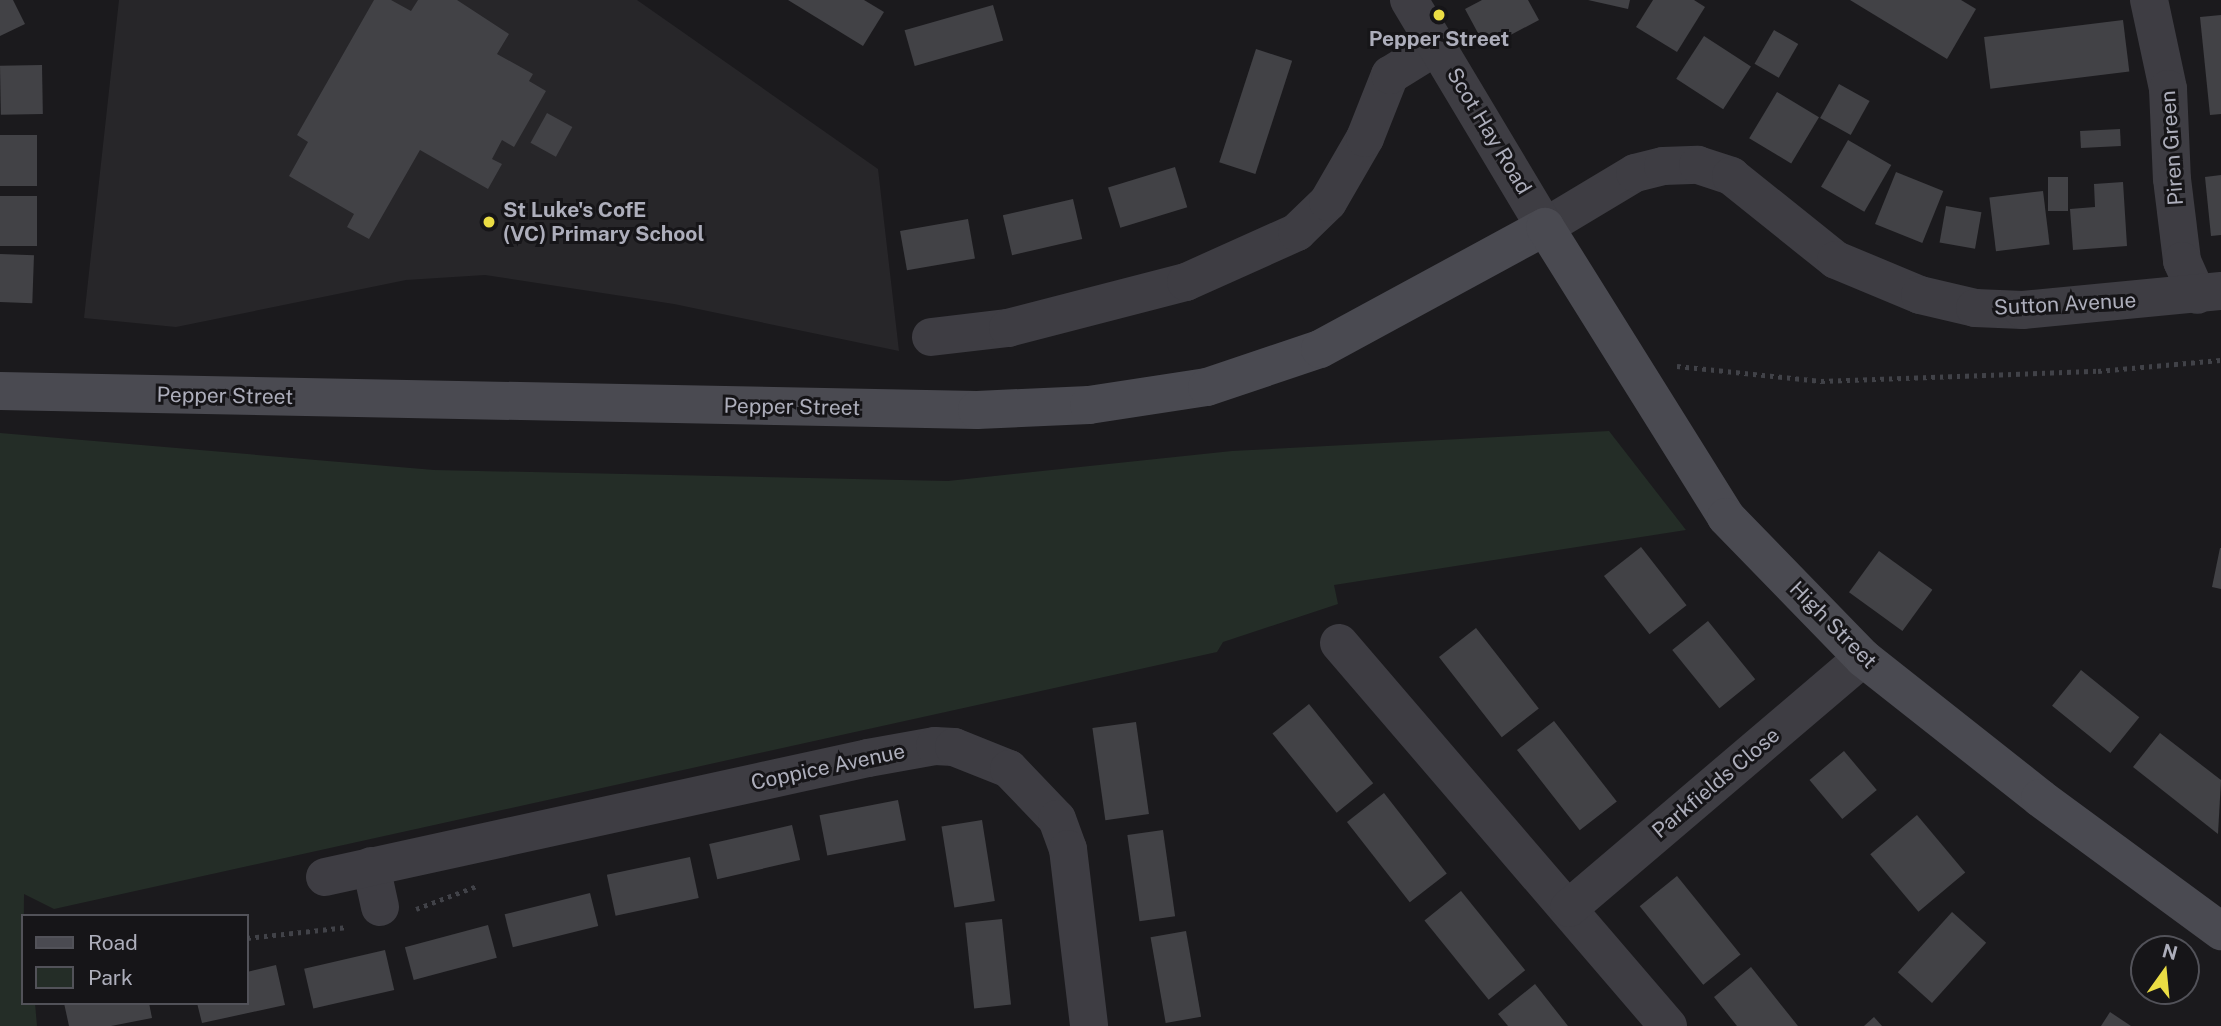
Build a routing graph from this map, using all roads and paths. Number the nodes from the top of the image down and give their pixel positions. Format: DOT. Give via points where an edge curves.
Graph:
graph roads {
  1 [pos="1409,0"];
  2 [pos="2149,0"];
  3 [pos="1437,46"];
  4 [pos="1545,227"];
  5 [pos="2209,293"];
  6 [pos="931,337"];
  7 [pos="2221,360"];
  8 [pos="1631,361"];
  9 [pos="0,391"];
  10 [pos="1339,643"];
  11 [pos="1863,658"];
  12 [pos="371,866"];
  13 [pos="325,877"];
  14 [pos="380,907"];
  15 [pos="1569,908"];
  16 [pos="2221,930"];
  17 [pos="1089,1026"];
  18 [pos="1668,1026"];
  1 -- 3 [label="street, Scot Hay Road"];
  2 -- 5 [label="street, Piren Green" via="2168,89 2182,261"];
  3 -- 4 [label="street, Scot Hay Road"];
  3 -- 6 [label="street" via="1390,75 1365,138 1328,202 1297,232 1186,282 1008,328"];
  4 -- 5 [label="street, Sutton Avenue" via="1635,173 1662,166 1698,165 1731,176 1836,260 1920,295 1975,308 2023,310"];
  4 -- 8 [label="main road, High Street"];
  4 -- 9 [label="main road, Pepper Street" via="1320,349 1207,387 1088,405 977,410"];
  7 -- 8 [label="path" via="2098,371 1821,381"];
  8 -- 11 [label="main road, High Street" via="1726,517"];
  10 -- 15 [label="street"];
  11 -- 15 [label="street, Parkfields Close"];
  11 -- 16 [label="main road, High Street" via="2040,799"];
  12 -- 13 [label="street, Coppice Avenue"];
  12 -- 14 [label="street"];
  12 -- 17 [label="street, Coppice Avenue" via="868,758 934,746 954,747 1009,769 1057,819 1068,849"];
  15 -- 18 [label="street"];
}
